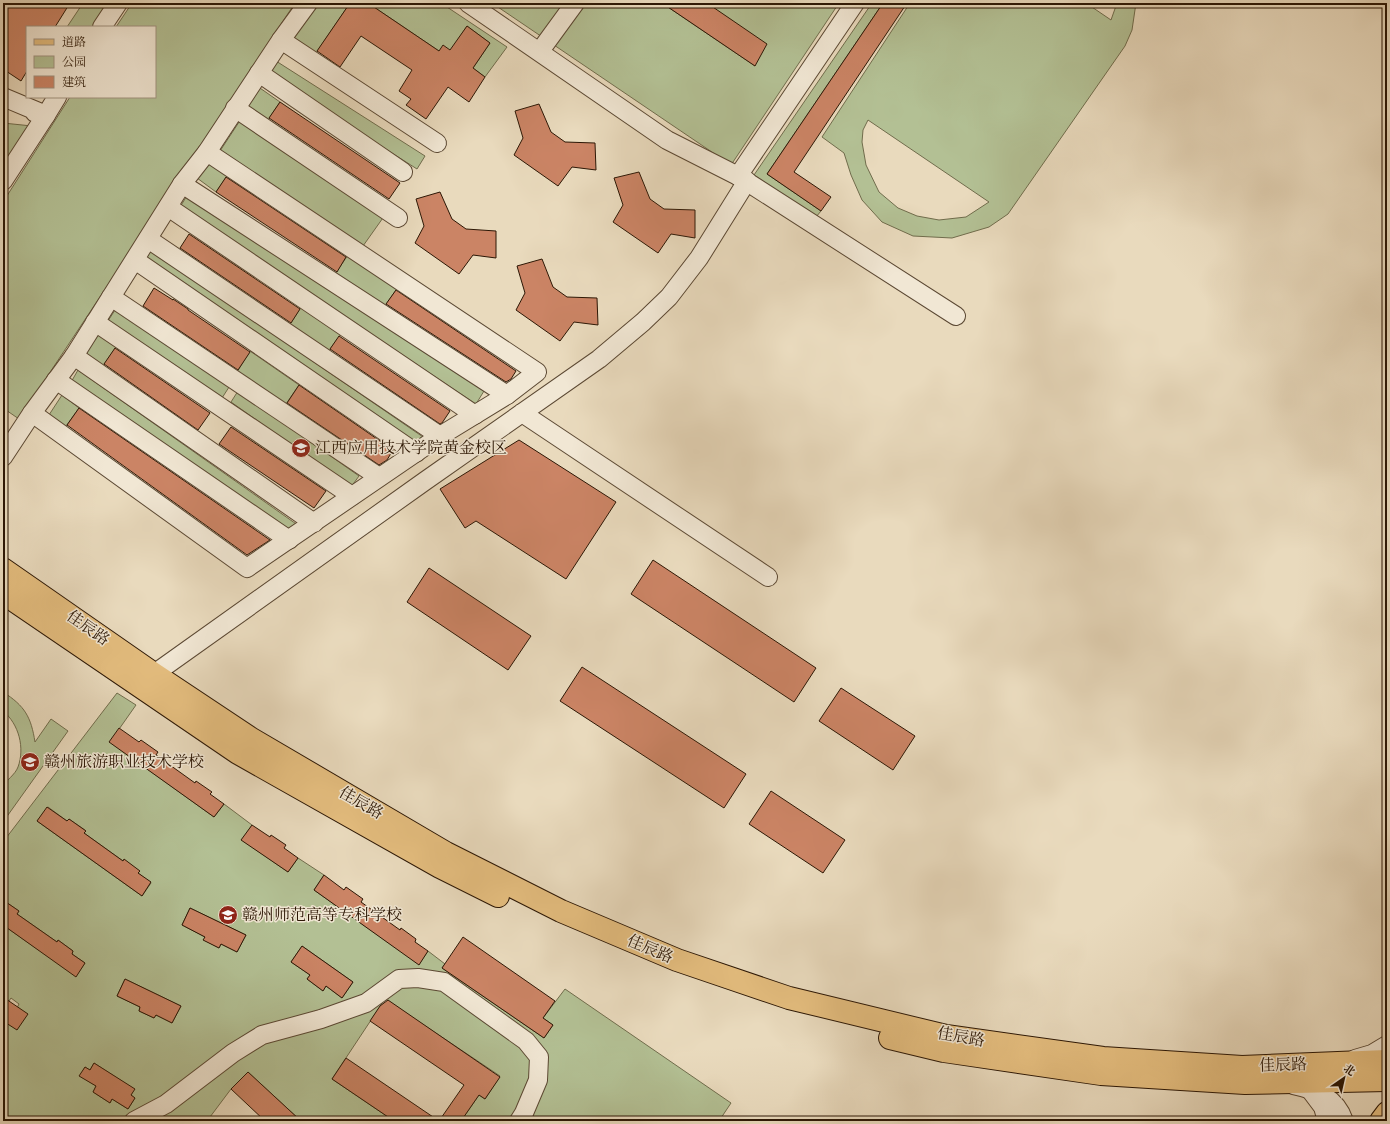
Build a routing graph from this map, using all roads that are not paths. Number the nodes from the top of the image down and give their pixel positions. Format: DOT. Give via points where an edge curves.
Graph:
graph roads {
  1 [pos="118,3"];
  2 [pos="308,3"];
  3 [pos="468,3"];
  4 [pos="575,3"];
  5 [pos="855,3"];
  6 [pos="103,26"];
  7 [pos="281,40"];
  8 [pos="540,51"];
  9 [pos="259,73"];
  10 [pos="3,96"];
  11 [pos="57,98"];
  12 [pos="3,108"];
  13 [pos="235,108"];
  14 [pos="46,115"];
  15 [pos="437,143"];
  16 [pos="206,152"];
  17 [pos="402,172"];
  18 [pos="743,178"];
  19 [pos="3,181"];
  20 [pos="182,184"];
  21 [pos="168,207"];
  22 [pos="398,218"];
  23 [pos="148,239"];
  24 [pos="134,260"];
  25 [pos="111,297"];
  26 [pos="956,316"];
  27 [pos="95,322"];
  28 [pos="74,356"];
  29 [pos="56,380"];
  30 [pos="507,395"];
  31 [pos="32,413"];
  32 [pos="522,413"];
  33 [pos="476,415"];
  34 [pos="440,436"];
  35 [pos="416,453"];
  36 [pos="3,457"];
  37 [pos="379,477"];
  38 [pos="352,496"];
  39 [pos="314,523"];
  40 [pos="289,540"];
  41 [pos="3,569"];
  42 [pos="768,577"];
  43 [pos="3,594"];
  44 [pos="154,674"];
  45 [pos="1387,1046"];
  46 [pos="1387,1061"];
  47 [pos="1338,1063"];
  48 [pos="1387,1080"];
  49 [pos="1281,1082"];
  50 [pos="1310,1089"];
  51 [pos="1387,1113"];
  52 [pos="134,1121"];
  53 [pos="519,1121"];
  54 [pos="1327,1121"];
  55 [pos="1344,1121"];
  56 [pos="1381,1121"];
  1 -- 6 [label="street"];
  2 -- 7 [label="street"];
  3 -- 8 [label="street"];
  4 -- 8 [label="street"];
  5 -- 18 [label="street"];
  7 -- 9 [label="street"];
  7 -- 15 [label="street"];
  8 -- 18 [label="street" via="667,140"];
  9 -- 13 [label="street"];
  9 -- 17 [label="street"];
  10 -- 14 [label="street"];
  11 -- 14 [label="street"];
  12 -- 14 [label="street"];
  13 -- 16 [label="street"];
  13 -- 22 [label="street"];
  14 -- 19 [label="street"];
  16 -- 20 [label="street"];
  16 -- 30 [label="street" via="537,372"];
  18 -- 26 [label="street"];
  18 -- 32 [label="street" via="699,258 669,297 599,359"];
  20 -- 21 [label="street"];
  20 -- 30 [label="street"];
  21 -- 23 [label="street"];
  21 -- 33 [label="street"];
  23 -- 24 [label="street"];
  23 -- 34 [label="street"];
  24 -- 25 [label="street"];
  24 -- 35 [label="street"];
  25 -- 27 [label="street"];
  25 -- 37 [label="street"];
  27 -- 28 [label="street"];
  27 -- 38 [label="street"];
  28 -- 29 [label="street"];
  28 -- 39 [label="street"];
  29 -- 31 [label="street"];
  29 -- 40 [label="street"];
  30 -- 33 [label="street"];
  31 -- 36 [label="street"];
  31 -- 40 [label="street" via="247,568"];
  32 -- 42 [label="street"];
  32 -- 44 [label="street"];
  33 -- 34 [label="street"];
  34 -- 35 [label="street"];
  35 -- 37 [label="street"];
  37 -- 38 [label="street"];
  38 -- 39 [label="street"];
  39 -- 40 [label="street"];
  41 -- 44 [label="main road, 佳辰路"];
  43 -- 49 [label="main road, 佳辰路" via="244,756 440,867 555,925 669,972 787,1013 944,1051 1101,1074 1245,1083"];
  44 -- 47 [label="main road, 佳辰路" via="250,738 446,853 561,911 677,960 789,998 946,1036 1103,1058 1242,1067"];
  45 -- 47 [label="street" via="1372,1054"];
  46 -- 47 [label="main road, 佳辰路"];
  48 -- 49 [label="main road, 佳辰路"];
  49 -- 50 [label="street"];
  50 -- 54 [label="street" via="1323,1107"];
  50 -- 55 [label="street" via="1328,1098 1340,1110"];
  51 -- 56 [label="main road"];
  52 -- 53 [label="street" via="166,1104 233,1053 262,1035 321,1020 366,1003 399,979 418,978 444,982 526,1041 539,1058 538,1080"];
}
